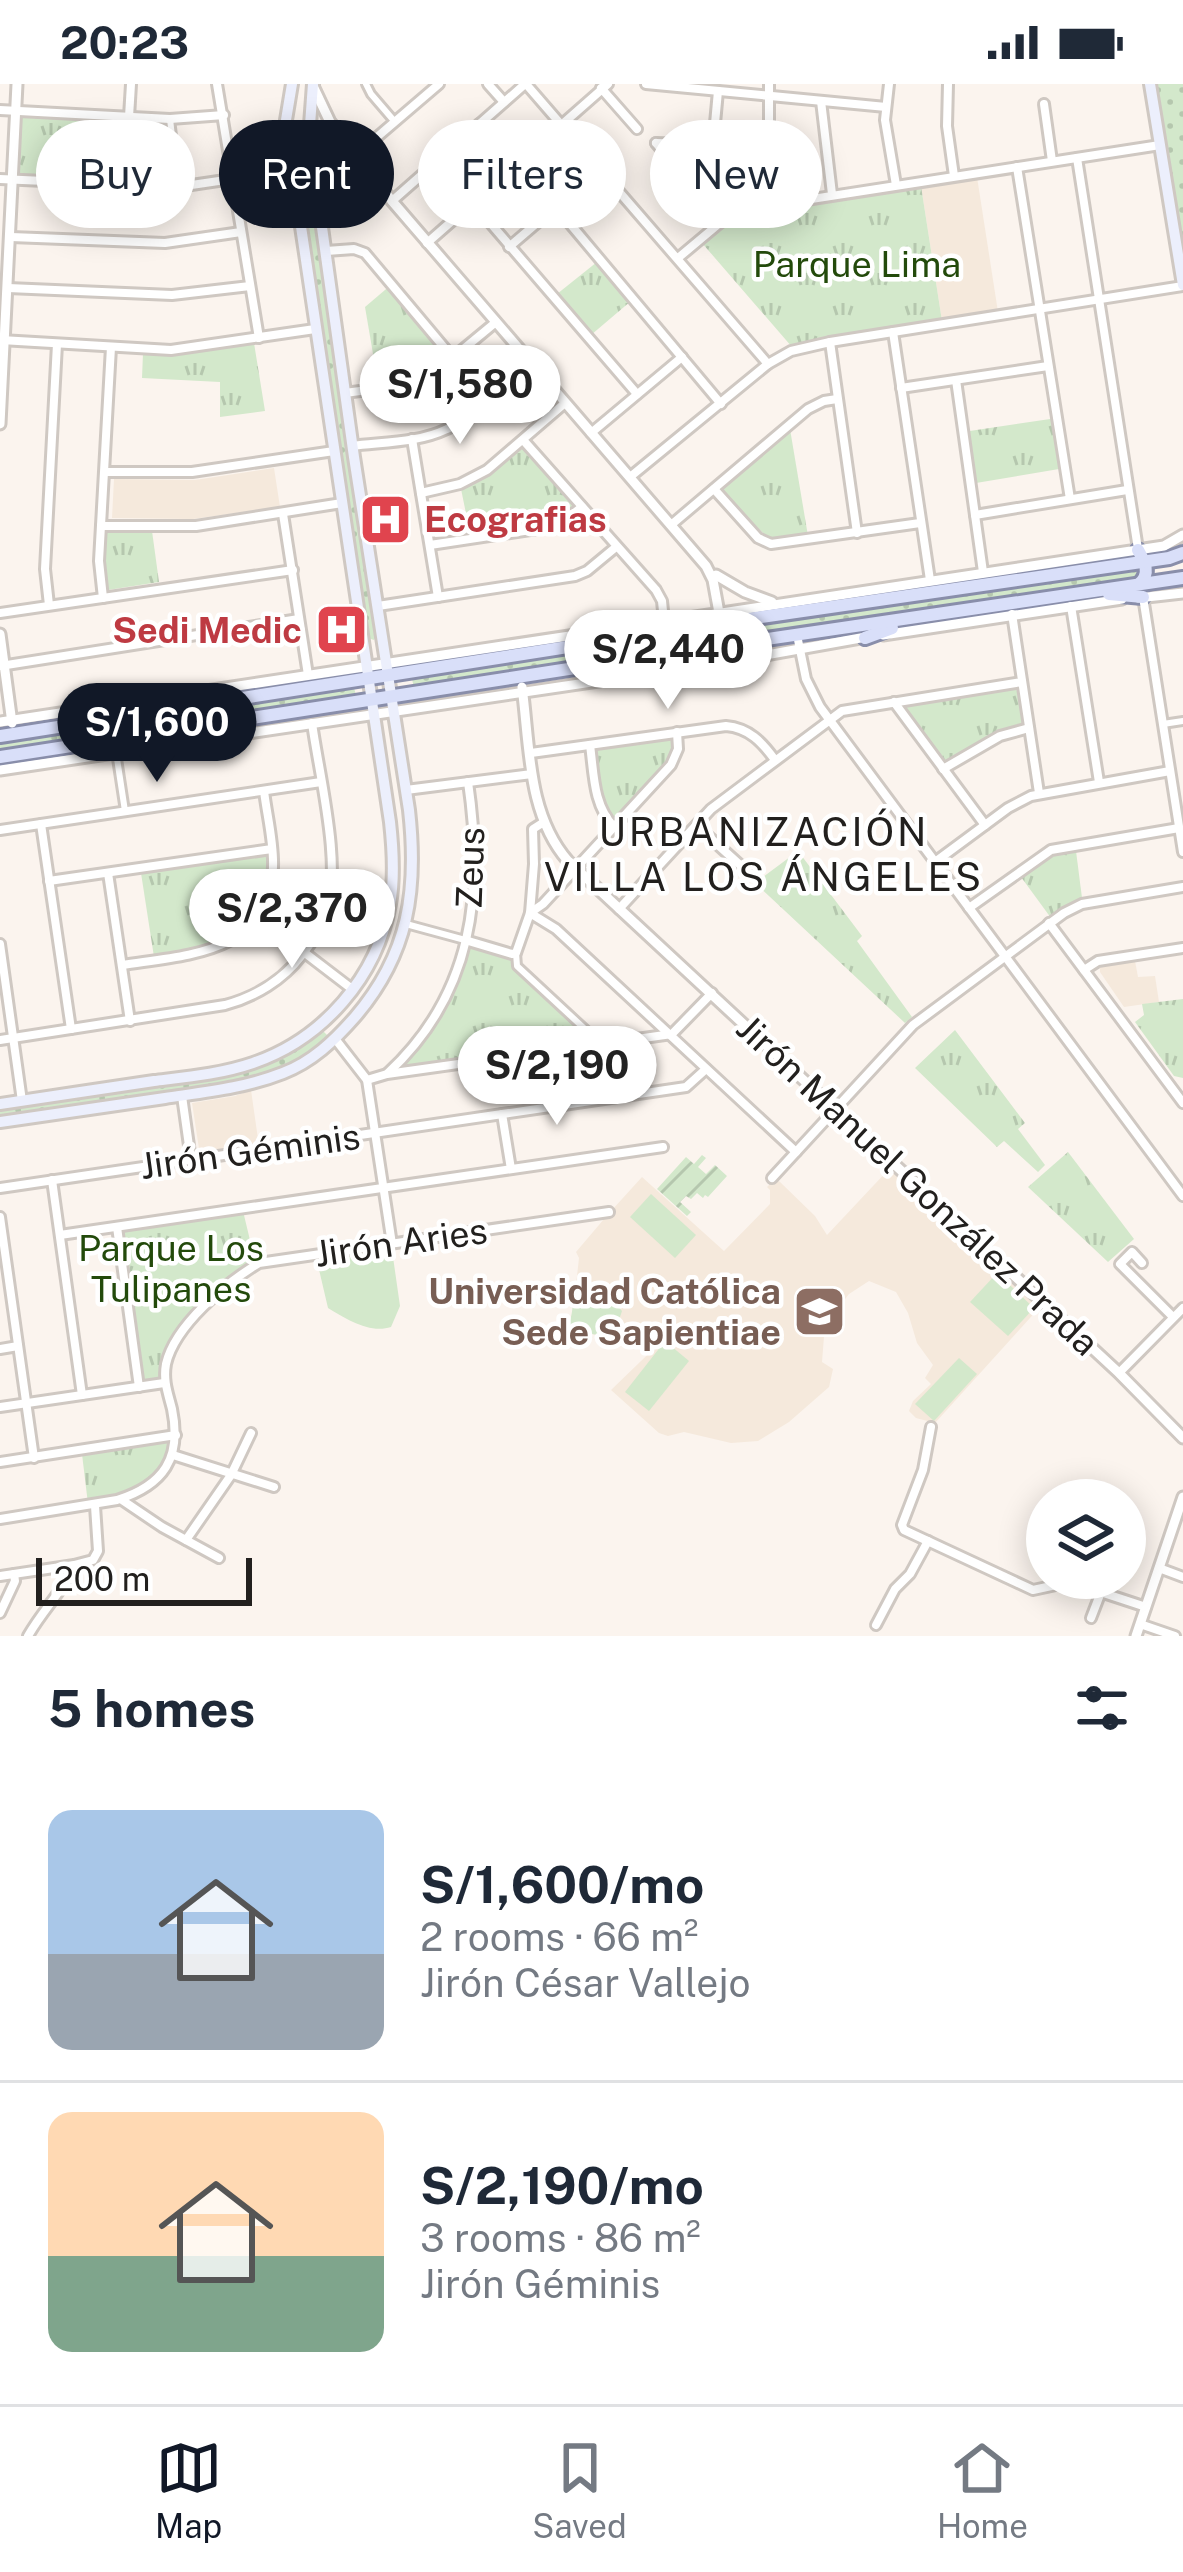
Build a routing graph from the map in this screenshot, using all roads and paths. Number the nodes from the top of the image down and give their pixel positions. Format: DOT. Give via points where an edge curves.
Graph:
graph roads {
  1 [pos="17,84"];
  2 [pos="131,84"];
  3 [pos="217,84"];
  4 [pos="292,84"];
  5 [pos="313,84"];
  6 [pos="366,84"];
  7 [pos="440,84"];
  8 [pos="488,84"];
  9 [pos="526,84"];
  10 [pos="646,84"];
  11 [pos="769,84"];
  12 [pos="889,84"];
  13 [pos="948,84"];
  14 [pos="1150,84"];
  15 [pos="604,86"];
  16 [pos="718,92"];
  17 [pos="768,96"];
  18 [pos="821,101"];
  19 [pos="504,102"];
  20 [pos="1043,104"];
  21 [pos="886,107"];
  22 [pos="0,110"];
  23 [pos="16,111"];
  24 [pos="224,115"];
  25 [pos="129,117"];
  26 [pos="170,119"];
  27 [pos="225,120"];
  28 [pos="286,120"];
  29 [pos="310,120"];
  30 [pos="329,120"];
  31 [pos="484,120"];
  32 [pos="556,120"];
  33 [pos="567,120"];
  34 [pos="715,120"];
  35 [pos="769,120"];
  36 [pos="395,122"];
  37 [pos="637,130"];
  38 [pos="1160,145"];
  39 [pos="1077,158"];
  40 [pos="1052,161"];
  41 [pos="1018,167"];
  42 [pos="954,176"];
  43 [pos="418,178"];
  44 [pos="6,179"];
  45 [pos="36,180"];
  46 [pos="896,185"];
  47 [pos="832,194"];
  48 [pos="822,196"];
  49 [pos="394,199"];
  50 [pos="626,201"];
  51 [pos="394,203"];
  52 [pos="240,228"];
  53 [pos="300,228"];
  54 [pos="322,228"];
  55 [pos="445,228"];
  56 [pos="494,228"];
  57 [pos="531,228"];
  58 [pos="574,228"];
  59 [pos="714,228"];
  60 [pos="241,232"];
  61 [pos="11,237"];
  62 [pos="427,243"];
  63 [pos="509,247"];
  64 [pos="326,251"];
  65 [pos="678,258"];
  66 [pos="1183,285"];
  67 [pos="250,286"];
  68 [pos="8,288"];
  69 [pos="1097,300"];
  70 [pos="1039,309"];
  71 [pos="496,322"];
  72 [pos="315,329"];
  73 [pos="893,332"];
  74 [pos="259,338"];
  75 [pos="3,340"];
  76 [pos="830,342"];
  77 [pos="58,344"];
  78 [pos="111,346"];
  79 [pos="682,357"];
  80 [pos="453,358"];
  81 [pos="530,363"];
  82 [pos="768,364"];
  83 [pos="1048,366"];
  84 [pos="956,380"];
  85 [pos="901,388"];
  86 [pos="346,394"];
  87 [pos="637,394"];
  88 [pos="837,399"];
  89 [pos="565,403"];
  90 [pos="721,404"];
  91 [pos="0,424"];
  92 [pos="591,433"];
  93 [pos="412,439"];
  94 [pos="524,441"];
  95 [pos="352,446"];
  96 [pos="334,451"];
  97 [pos="104,472"];
  98 [pos="630,477"];
  99 [pos="714,489"];
  100 [pos="1128,490"];
  101 [pos="421,493"];
  102 [pos="1070,499"];
  103 [pos="342,503"];
  104 [pos="583,507"];
  105 [pos="283,514"];
  106 [pos="975,515"];
  107 [pos="920,523"];
  108 [pos="670,525"];
  109 [pos="101,526"];
  110 [pos="857,533"];
  111 [pos="1183,535"];
  112 [pos="430,545"];
  113 [pos="616,548"];
  114 [pos="1183,553"];
  115 [pos="1141,556"];
  116 [pos="293,570"];
  117 [pos="983,572"];
  118 [pos="712,578"];
  119 [pos="946,578"];
  120 [pos="1183,578"];
  121 [pos="930,580"];
  122 [pos="1140,591"];
  123 [pos="1183,593"];
  124 [pos="916,594"];
  125 [pos="438,597"];
  126 [pos="103,598"];
  127 [pos="1068,601"];
  128 [pos="49,605"];
  129 [pos="791,605"];
  130 [pos="377,606"];
  131 [pos="0,613"];
  132 [pos="1012,614"];
  133 [pos="720,617"];
  134 [pos="918,617"];
  135 [pos="299,619"];
  136 [pos="664,621"];
  137 [pos="0,634"];
  138 [pos="797,635"];
  139 [pos="865,638"];
  140 [pos="725,645"];
  141 [pos="800,650"];
  142 [pos="728,662"];
  143 [pos="2,666"];
  144 [pos="388,669"];
  145 [pos="368,672"];
  146 [pos="308,675"];
  147 [pos="520,677"];
  148 [pos="1022,682"];
  149 [pos="523,693"];
  150 [pos="894,702"];
  151 [pos="393,704"];
  152 [pos="374,706"];
  153 [pos="830,720"];
  154 [pos="1183,721"];
  155 [pos="312,722"];
  156 [pos="1163,724"];
  157 [pos="6,728"];
  158 [pos="1029,728"];
  159 [pos="677,732"];
  160 [pos="590,745"];
  161 [pos="116,752"];
  162 [pos="531,753"];
  163 [pos="0,757"];
  164 [pos="775,760"];
  165 [pos="944,769"];
  166 [pos="0,770"];
  167 [pos="1170,771"];
  168 [pos="534,774"];
  169 [pos="321,782"];
  170 [pos="468,782"];
  171 [pos="1099,782"];
  172 [pos="406,790"];
  173 [pos="264,791"];
  174 [pos="1039,793"];
  175 [pos="125,812"];
  176 [pos="544,822"];
  177 [pos="41,824"];
  178 [pos="985,825"];
  179 [pos="697,826"];
  180 [pos="614,827"];
  181 [pos="1179,828"];
  182 [pos="0,830"];
  183 [pos="272,849"];
  184 [pos="1183,852"];
  185 [pos="935,862"];
  186 [pos="575,868"];
  187 [pos="108,873"];
  188 [pos="749,874"];
  189 [pos="49,881"];
  190 [pos="1183,887"];
  191 [pos="969,908"];
  192 [pos="620,909"];
  193 [pos="530,913"];
  194 [pos="258,917"];
  195 [pos="1049,923"];
  196 [pos="406,924"];
  197 [pos="465,940"];
  198 [pos="0,944"];
  199 [pos="1183,948"];
  200 [pos="304,953"];
  201 [pos="516,953"];
  202 [pos="1005,956"];
  203 [pos="122,965"];
  204 [pos="1084,970"];
  205 [pos="353,989"];
  206 [pos="712,993"];
  207 [pos="130,1021"];
  208 [pos="71,1029"];
  209 [pos="669,1034"];
  210 [pos="13,1038"];
  211 [pos="0,1040"];
  212 [pos="336,1040"];
  213 [pos="600,1043"];
  214 [pos="706,1069"];
  215 [pos="387,1074"];
  216 [pos="367,1080"];
  217 [pos="1179,1088"];
  218 [pos="76,1093"];
  219 [pos="182,1095"];
  220 [pos="22,1100"];
  221 [pos="1183,1102"];
  222 [pos="0,1104"];
  223 [pos="836,1108"];
  224 [pos="78,1110"];
  225 [pos="502,1114"];
  226 [pos="0,1122"];
  227 [pos="375,1132"];
  228 [pos="663,1147"];
  229 [pos="796,1152"];
  230 [pos="191,1160"];
  231 [pos="511,1169"];
  232 [pos="772,1178"];
  233 [pos="52,1180"];
  234 [pos="0,1188"];
  235 [pos="384,1188"];
  236 [pos="1181,1190"];
  237 [pos="609,1212"];
  238 [pos="0,1217"];
  239 [pos="117,1227"];
  240 [pos="60,1235"];
  241 [pos="392,1244"];
  242 [pos="1142,1263"];
  243 [pos="5,1292"];
  244 [pos="1183,1308"];
  245 [pos="1172,1316"];
  246 [pos="18,1346"];
  247 [pos="0,1349"];
  248 [pos="1119,1373"];
  249 [pos="164,1383"];
  250 [pos="139,1387"];
  251 [pos="82,1395"];
  252 [pos="27,1403"];
  253 [pos="0,1407"];
  254 [pos="932,1427"];
  255 [pos="251,1432"];
  256 [pos="176,1435"];
  257 [pos="1183,1438"];
  258 [pos="173,1455"];
  259 [pos="34,1458"];
  260 [pos="0,1462"];
  261 [pos="231,1475"];
  262 [pos="274,1487"];
  263 [pos="1183,1497"];
  264 [pos="121,1499"];
  265 [pos="95,1506"];
  266 [pos="1179,1518"];
  267 [pos="0,1520"];
  268 [pos="186,1540"];
  269 [pos="928,1541"];
  270 [pos="219,1558"];
  271 [pos="74,1565"];
  272 [pos="1159,1568"];
  273 [pos="14,1574"];
  274 [pos="0,1576"];
  275 [pos="1183,1577"];
  276 [pos="1026,1587"];
  277 [pos="1098,1599"];
  278 [pos="1121,1599"];
  279 [pos="1146,1607"];
  280 [pos="0,1613"];
  281 [pos="1091,1618"];
  282 [pos="1140,1624"];
  283 [pos="876,1625"];
  284 [pos="28,1636"];
  285 [pos="1136,1636"];
  286 [pos="1175,1636"];
  1 -- 23 [label="street"];
  2 -- 25 [label="street"];
  3 -- 24 [label="street"];
  4 -- 28 [label="main road"];
  5 -- 29 [label="main road"];
  5 -- 30 [label="street"];
  6 -- 36 [label="street"];
  7 -- 36 [label="street"];
  8 -- 19 [label="street"];
  9 -- 19 [label="street"];
  9 -- 32 [label="street"];
  10 -- 16 [label="street"];
  11 -- 17 [label="street"];
  12 -- 21 [label="street"];
  13 -- 42 [label="street"];
  14 -- 38 [label="main road"];
  15 -- 33 [label="street"];
  15 -- 37 [label="street"];
  16 -- 17 [label="street"];
  16 -- 34 [label="street"];
  17 -- 18 [label="street"];
  17 -- 35 [label="street"];
  18 -- 21 [label="street"];
  18 -- 47 [label="street"];
  19 -- 31 [label="street"];
  20 -- 40 [label="street"];
  21 -- 46 [label="street"];
  22 -- 23 [label="street"];
  23 -- 25 [label="street"];
  23 -- 44 [label="street"];
  24 -- 26 [label="street"];
  24 -- 27 [label="street"];
  25 -- 26 [label="street"];
  38 -- 39 [label="street"];
  38 -- 66 [label="main road"];
  39 -- 40 [label="street"];
  39 -- 69 [label="street"];
  40 -- 41 [label="street"];
  41 -- 42 [label="street"];
  41 -- 70 [label="street"];
  42 -- 46 [label="street"];
  43 -- 49 [label="street"];
  44 -- 45 [label="street"];
  44 -- 61 [label="street"];
  46 -- 47 [label="street"];
  47 -- 48 [label="street"];
  50 -- 65 [label="street"];
  51 -- 62 [label="street"];
  52 -- 60 [label="street"];
  53 -- 72 [label="main road"];
  54 -- 64 [label="main road"];
  55 -- 62 [label="street"];
  56 -- 63 [label="street"];
  57 -- 63 [label="street"];
  58 -- 79 [label="street"];
  59 -- 65 [label="street"];
  60 -- 61 [label="street" via="165,243"];
  60 -- 67 [label="street"];
  61 -- 68 [label="street"];
  62 -- 71 [label="street"];
  63 -- 87 [label="street"];
  64 -- 80 [label="street" via="367,254"];
  64 -- 86 [label="main road"];
  65 -- 82 [label="street"];
  66 -- 69 [label="street"];
  67 -- 68 [label="street" via="172,295"];
  67 -- 74 [label="street"];
  68 -- 75 [label="street"];
  69 -- 70 [label="street"];
  69 -- 100 [label="street"];
  70 -- 73 [label="street"];
  70 -- 83 [label="street"];
  71 -- 80 [label="street"];
  71 -- 81 [label="street"];
  72 -- 74 [label="street"];
  72 -- 96 [label="main road"];
  73 -- 76 [label="street"];
  73 -- 85 [label="street"];
  74 -- 78 [label="street" via="171,350"];
  75 -- 77 [label="street"];
  75 -- 91 [label="street"];
  76 -- 82 [label="street"];
  76 -- 88 [label="street"];
  77 -- 78 [label="street"];
  77 -- 128 [label="street"];
  78 -- 97 [label="street"];
  79 -- 87 [label="street"];
  79 -- 90 [label="street"];
  80 -- 86 [label="street" via="418,382"];
  81 -- 89 [label="street"];
  81 -- 93 [label="street" via="459,423"];
  82 -- 90 [label="street"];
  83 -- 84 [label="street"];
  83 -- 102 [label="street"];
  84 -- 85 [label="street"];
  84 -- 106 [label="street"];
  85 -- 107 [label="street"];
  86 -- 95 [label="main road"];
  87 -- 92 [label="street"];
  88 -- 99 [label="street" via="808,409"];
  88 -- 110 [label="street"];
  89 -- 92 [label="street"];
  89 -- 94 [label="street"];
  90 -- 98 [label="street"];
  92 -- 98 [label="street"];
  93 -- 95 [label="street"];
  93 -- 101 [label="street"];
  94 -- 101 [label="street" via="475,477"];
  94 -- 104 [label="street"];
  95 -- 130 [label="main road"];
  96 -- 97 [label="street" via="192,472"];
  96 -- 103 [label="main road"];
  97 -- 109 [label="street"];
  98 -- 108 [label="street"];
  99 -- 108 [label="street"];
  99 -- 110 [label="street" via="769,544"];
  100 -- 102 [label="street"];
  100 -- 115 [label="street"];
  101 -- 112 [label="street"];
  102 -- 106 [label="street"];
  103 -- 105 [label="street"];
  103 -- 145 [label="main road"];
  104 -- 112 [label="street" via="555,526"];
  104 -- 113 [label="street"];
  105 -- 109 [label="street" via="196,526"];
  105 -- 116 [label="street"];
  106 -- 117 [label="street"];
  107 -- 110 [label="street"];
  107 -- 121 [label="street"];
  108 -- 118 [label="street"];
  109 -- 126 [label="street"];
  111 -- 115 [label="street"];
  112 -- 125 [label="street"];
  113 -- 125 [label="street" via="575,576"];
  113 -- 136 [label="street" via="658,593"];
  114 -- 115 [label="main road"];
  115 -- 117 [label="street"];
  115 -- 122 [label="main road"];
  115 -- 124 [label="main road"];
  116 -- 126 [label="street"];
  116 -- 135 [label="street"];
  117 -- 119 [label="street"];
  118 -- 129 [label="street"];
  118 -- 133 [label="street"];
  119 -- 121 [label="street"];
  119 -- 124 [label="main road"];
  120 -- 122 [label="main road"];
  121 -- 129 [label="street"];
  122 -- 123 [label="street"];
  122 -- 127 [label="main road"];
  122 -- 156 [label="street"];
  124 -- 129 [label="main road"];
  125 -- 130 [label="street"];
  126 -- 128 [label="street"];
  127 -- 132 [label="street"];
  127 -- 134 [label="main road"];
  127 -- 171 [label="street"];
  128 -- 131 [label="street"];
  129 -- 133 [label="main road"];
  130 -- 144 [label="main road"];
  132 -- 139 [label="street"];
  132 -- 148 [label="street"];
  133 -- 136 [label="street"];
  133 -- 140 [label="street"];
  133 -- 144 [label="main road"];
  134 -- 138 [label="main road"];
  134 -- 139 [label="main road"];
  135 -- 143 [label="street"];
  135 -- 146 [label="street"];
  136 -- 144 [label="street"];
  137 -- 143 [label="street"];
  138 -- 140 [label="main road"];
  138 -- 141 [label="street"];
  139 -- 141 [label="street"];
  140 -- 142 [label="street"];
  140 -- 147 [label="main road"];
  141 -- 142 [label="street"];
  141 -- 153 [label="street" via="806,680"];
  142 -- 149 [label="street"];
  143 -- 157 [label="street"];
  144 -- 145 [label="main road"];
  144 -- 151 [label="main road"];
  145 -- 146 [label="street"];
  145 -- 152 [label="main road"];
  145 -- 157 [label="main road"];
  146 -- 157 [label="street"];
  147 -- 149 [label="street, Jirón Manuel González Prada"];
  147 -- 151 [label="main road"];
  148 -- 150 [label="street"];
  148 -- 158 [label="street"];
  149 -- 151 [label="street"];
  149 -- 162 [label="street, Jirón Manuel González Prada"];
  150 -- 153 [label="street"];
  150 -- 165 [label="street"];
  151 -- 152 [label="main road"];
  151 -- 172 [label="main road"];
  152 -- 155 [label="street"];
  152 -- 163 [label="main road"];
  152 -- 205 [label="main road" via="393,880 384,929"];
  153 -- 164 [label="street"];
  153 -- 185 [label="street"];
  154 -- 156 [label="street"];
  155 -- 161 [label="street"];
  155 -- 169 [label="street"];
  156 -- 167 [label="street"];
  158 -- 165 [label="street"];
  158 -- 174 [label="street"];
  159 -- 160 [label="street"];
  159 -- 164 [label="street" via="738,728"];
  159 -- 180 [label="street" via="674,761"];
  160 -- 162 [label="street"];
  160 -- 180 [label="street" via="598,801"];
  161 -- 166 [label="street"];
  161 -- 175 [label="street"];
  162 -- 168 [label="street, Jirón Manuel González Prada"];
  164 -- 179 [label="street"];
  165 -- 178 [label="street"];
  167 -- 171 [label="street"];
  167 -- 181 [label="street"];
  168 -- 170 [label="street"];
  168 -- 176 [label="street, Jirón Manuel González Prada"];
  169 -- 173 [label="street"];
  169 -- 200 [label="street" via="331,894"];
  170 -- 172 [label="street"];
  170 -- 197 [label="street, Zeus" via="476,870"];
  171 -- 174 [label="street"];
  172 -- 196 [label="main road" via="413,858"];
  173 -- 175 [label="street"];
  173 -- 183 [label="street"];
  174 -- 178 [label="street"];
  175 -- 177 [label="street"];
  176 -- 186 [label="street, Jirón Manuel González Prada"];
  176 -- 193 [label="street" via="532,832"];
  177 -- 182 [label="street"];
  177 -- 189 [label="street"];
  178 -- 185 [label="street"];
  179 -- 188 [label="street"];
  179 -- 192 [label="street"];
  180 -- 186 [label="street"];
  181 -- 184 [label="street"];
  181 -- 191 [label="street" via="1051,850"];
  183 -- 187 [label="street"];
  183 -- 194 [label="street" via="271,888"];
  185 -- 191 [label="street"];
  186 -- 192 [label="street, Jirón Manuel González Prada"];
  186 -- 193 [label="street"];
  187 -- 189 [label="street"];
  187 -- 203 [label="street"];
  189 -- 208 [label="street"];
  190 -- 195 [label="street" via="1082,904"];
  191 -- 202 [label="street"];
  192 -- 206 [label="street, Jirón Manuel González Prada"];
  193 -- 201 [label="street"];
  193 -- 209 [label="street"];
  194 -- 200 [label="street"];
  194 -- 203 [label="street" via="210,951"];
  195 -- 202 [label="street"];
  195 -- 204 [label="street"];
  196 -- 197 [label="street"];
  196 -- 212 [label="main road" via="384,977"];
  197 -- 201 [label="street"];
  197 -- 215 [label="street, Zeus" via="439,1009"];
  198 -- 210 [label="street"];
  199 -- 204 [label="street" via="1101,960"];
  200 -- 205 [label="street"];
  200 -- 207 [label="street" via="240,1000"];
  201 -- 213 [label="street" via="517,966"];
  202 -- 223 [label="street" via="913,1025"];
  202 -- 236 [label="street"];
  203 -- 207 [label="street"];
  204 -- 217 [label="street"];
  205 -- 218 [label="main road" via="316,1029 258,1061"];
  206 -- 209 [label="street"];
  206 -- 223 [label="street, Jirón Manuel González Prada"];
  207 -- 208 [label="street"];
  208 -- 210 [label="street"];
  209 -- 213 [label="street"];
  209 -- 214 [label="street"];
  210 -- 211 [label="street"];
  210 -- 220 [label="street"];
  212 -- 216 [label="street"];
  212 -- 219 [label="main road" via="282,1073"];
  213 -- 215 [label="street"];
  214 -- 225 [label="street, Jirón Géminis" via="686,1087"];
  214 -- 229 [label="street"];
  215 -- 216 [label="street"];
  216 -- 227 [label="street"];
  217 -- 221 [label="street"];
  218 -- 220 [label="main road"];
  218 -- 224 [label="main road"];
  219 -- 224 [label="main road"];
  219 -- 230 [label="street"];
  220 -- 222 [label="main road"];
  223 -- 229 [label="street"];
  223 -- 248 [label="street, Jirón Manuel González Prada"];
  224 -- 226 [label="main road"];
  225 -- 227 [label="street, Jirón Géminis"];
  225 -- 231 [label="street"];
  227 -- 230 [label="street, Jirón Géminis"];
  227 -- 235 [label="street"];
  228 -- 231 [label="street"];
  229 -- 232 [label="street"];
  230 -- 233 [label="street, Jirón Géminis"];
  231 -- 235 [label="street"];
  233 -- 234 [label="street, Jirón Géminis"];
  233 -- 240 [label="street"];
  235 -- 239 [label="street"];
  235 -- 241 [label="street"];
  237 -- 241 [label="street, Jirón Aries"];
  238 -- 243 [label="street"];
  239 -- 240 [label="street"];
  239 -- 250 [label="street"];
  240 -- 251 [label="street"];
  241 -- 249 [label="street, Jirón Aries" via="243,1272 177,1339"];
  242 -- 245 [label="street" via="1132,1252 1120,1264"];
  243 -- 246 [label="street"];
  244 -- 245 [label="street"];
  245 -- 248 [label="street"];
  246 -- 247 [label="street"];
  246 -- 252 [label="street"];
  248 -- 257 [label="street, Jirón Manuel González Prada"];
  249 -- 250 [label="street"];
  249 -- 256 [label="street"];
  250 -- 251 [label="street"];
  251 -- 252 [label="street"];
  252 -- 253 [label="street"];
  252 -- 259 [label="street"];
  254 -- 269 [label="street" via="902,1525"];
  255 -- 261 [label="street"];
  256 -- 258 [label="street"];
  256 -- 259 [label="street"];
  258 -- 261 [label="street"];
  258 -- 264 [label="street" via="160,1476"];
  259 -- 260 [label="street"];
  261 -- 262 [label="street"];
  261 -- 268 [label="street"];
  263 -- 266 [label="street"];
  264 -- 265 [label="street"];
  264 -- 268 [label="street"];
  265 -- 267 [label="street"];
  265 -- 271 [label="street" via="97,1553"];
  266 -- 272 [label="street"];
  268 -- 270 [label="street"];
  269 -- 276 [label="street"];
  269 -- 283 [label="street"];
  271 -- 273 [label="street"];
  271 -- 284 [label="street"];
  272 -- 275 [label="street"];
  272 -- 279 [label="street"];
  273 -- 274 [label="street"];
  273 -- 280 [label="street"];
  277 -- 281 [label="street"];
  278 -- 279 [label="street"];
  279 -- 282 [label="street"];
  282 -- 285 [label="street"];
  282 -- 286 [label="street"];
}
